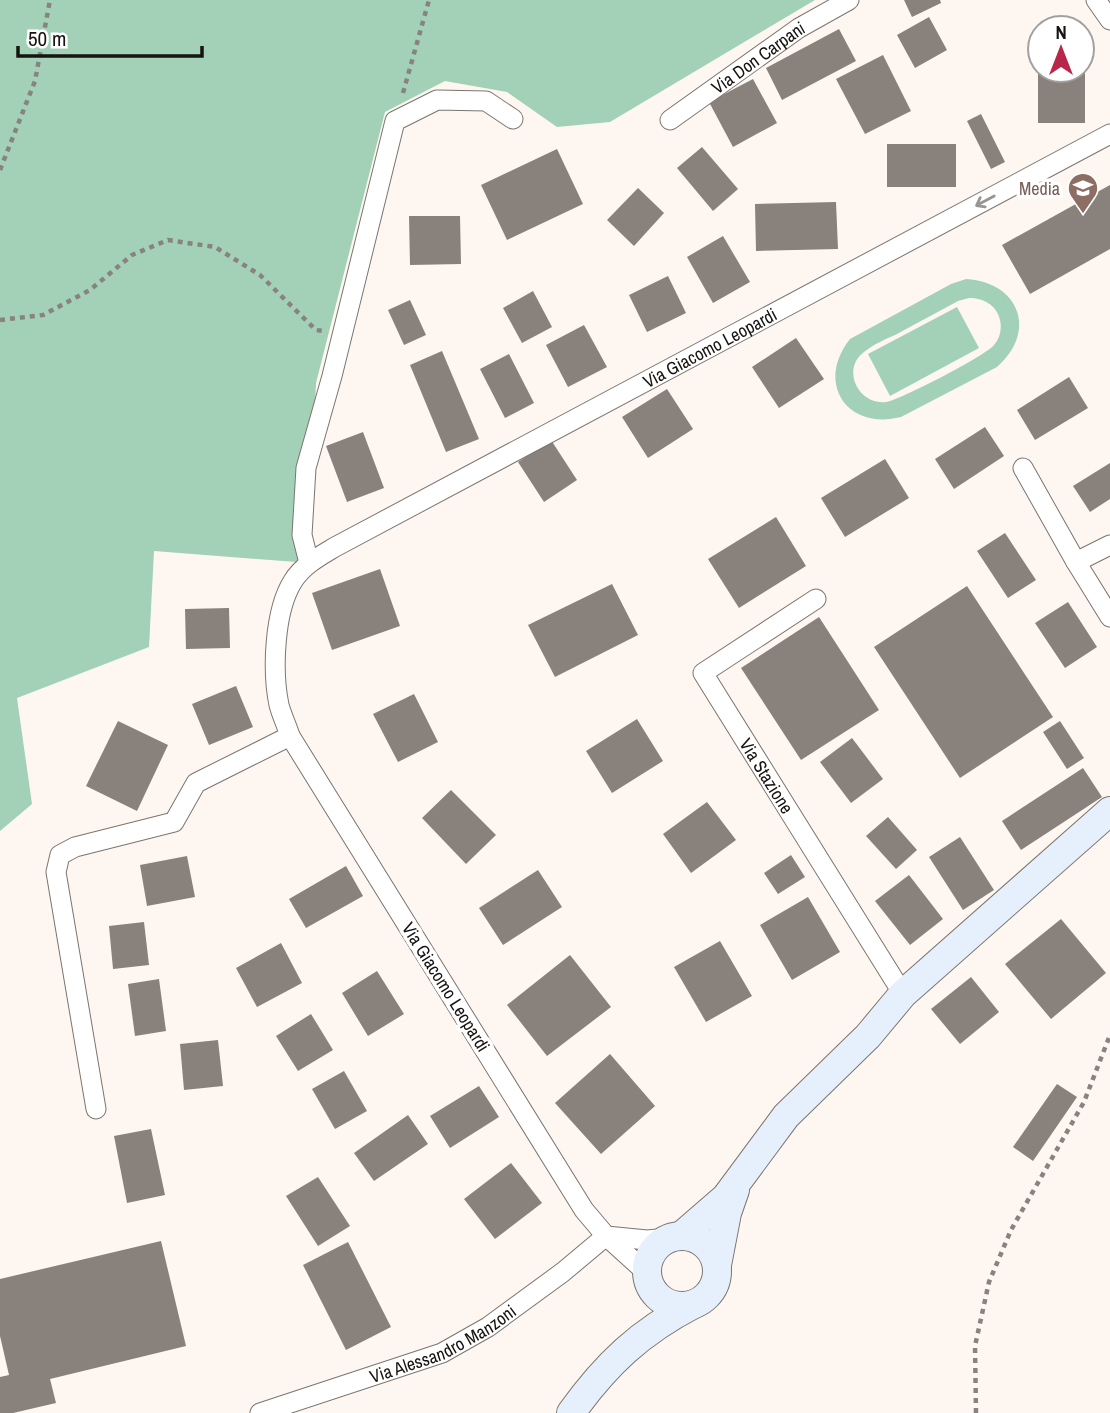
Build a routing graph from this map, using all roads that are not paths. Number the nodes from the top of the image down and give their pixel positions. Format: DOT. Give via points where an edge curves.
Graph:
graph roads {
  1 [pos="849,0"];
  2 [pos="1096,0"];
  3 [pos="1110,20"];
  4 [pos="513,119"];
  5 [pos="670,120"];
  6 [pos="1110,134"];
  7 [pos="1023,468"];
  8 [pos="1110,545"];
  9 [pos="1076,562"];
  10 [pos="309,563"];
  11 [pos="816,599"];
  12 [pos="1110,617"];
  13 [pos="290,736"];
  14 [pos="1110,811"];
  15 [pos="903,993"];
  16 [pos="96,1109"];
  17 [pos="737,1184"];
  18 [pos="606,1236"];
  19 [pos="675,1237"];
  20 [pos="717,1265"];
  21 [pos="648,1278"];
  22 [pos="700,1301"];
  23 [pos="624,1349"];
  24 [pos="260,1413"];
  25 [pos="571,1413"];
  1 -- 5 [label="street, Via Don Carpani" via="799,28"];
  2 -- 3 [label="street"];
  4 -- 10 [label="street" via="486,100 437,100 395,121 306,468 302,535"];
  6 -- 10 [label="street, Via Giacomo Leopardi, one-way"];
  7 -- 9 [label="street"];
  8 -- 9 [label="street"];
  9 -- 12 [label="street"];
  10 -- 13 [label="street, Via Giacomo Leopardi" via="292,582 276,640 279,705"];
  11 -- 15 [label="street, Via Stazione" via="703,673"];
  13 -- 16 [label="street" via="196,783 174,822 75,847 60,855 57,872"];
  13 -- 18 [label="street, Via Giacomo Leopardi" via="584,1210"];
  14 -- 15 [label="main road"];
  15 -- 17 [label="main road" via="868,1036 786,1116"];
  17 -- 19 [label="main road"];
  17 -- 20 [label="main road"];
  18 -- 19 [label="street"];
  18 -- 21 [label="street, Via Giacomo Leopardi"];
  18 -- 24 [label="street, Via Alessandro Manzoni" via="488,1327 442,1353"];
  19 -- 20 [label="main road" via="699,1240"];
  19 -- 21 [label="main road" via="652,1252"];
  20 -- 22 [label="main road" via="712,1289"];
  21 -- 22 [label="main road" via="667,1303"];
  21 -- 23 [label="main road" via="650,1296 645,1311"];
  22 -- 23 [label="main road"];
  23 -- 25 [label="main road"];
}
